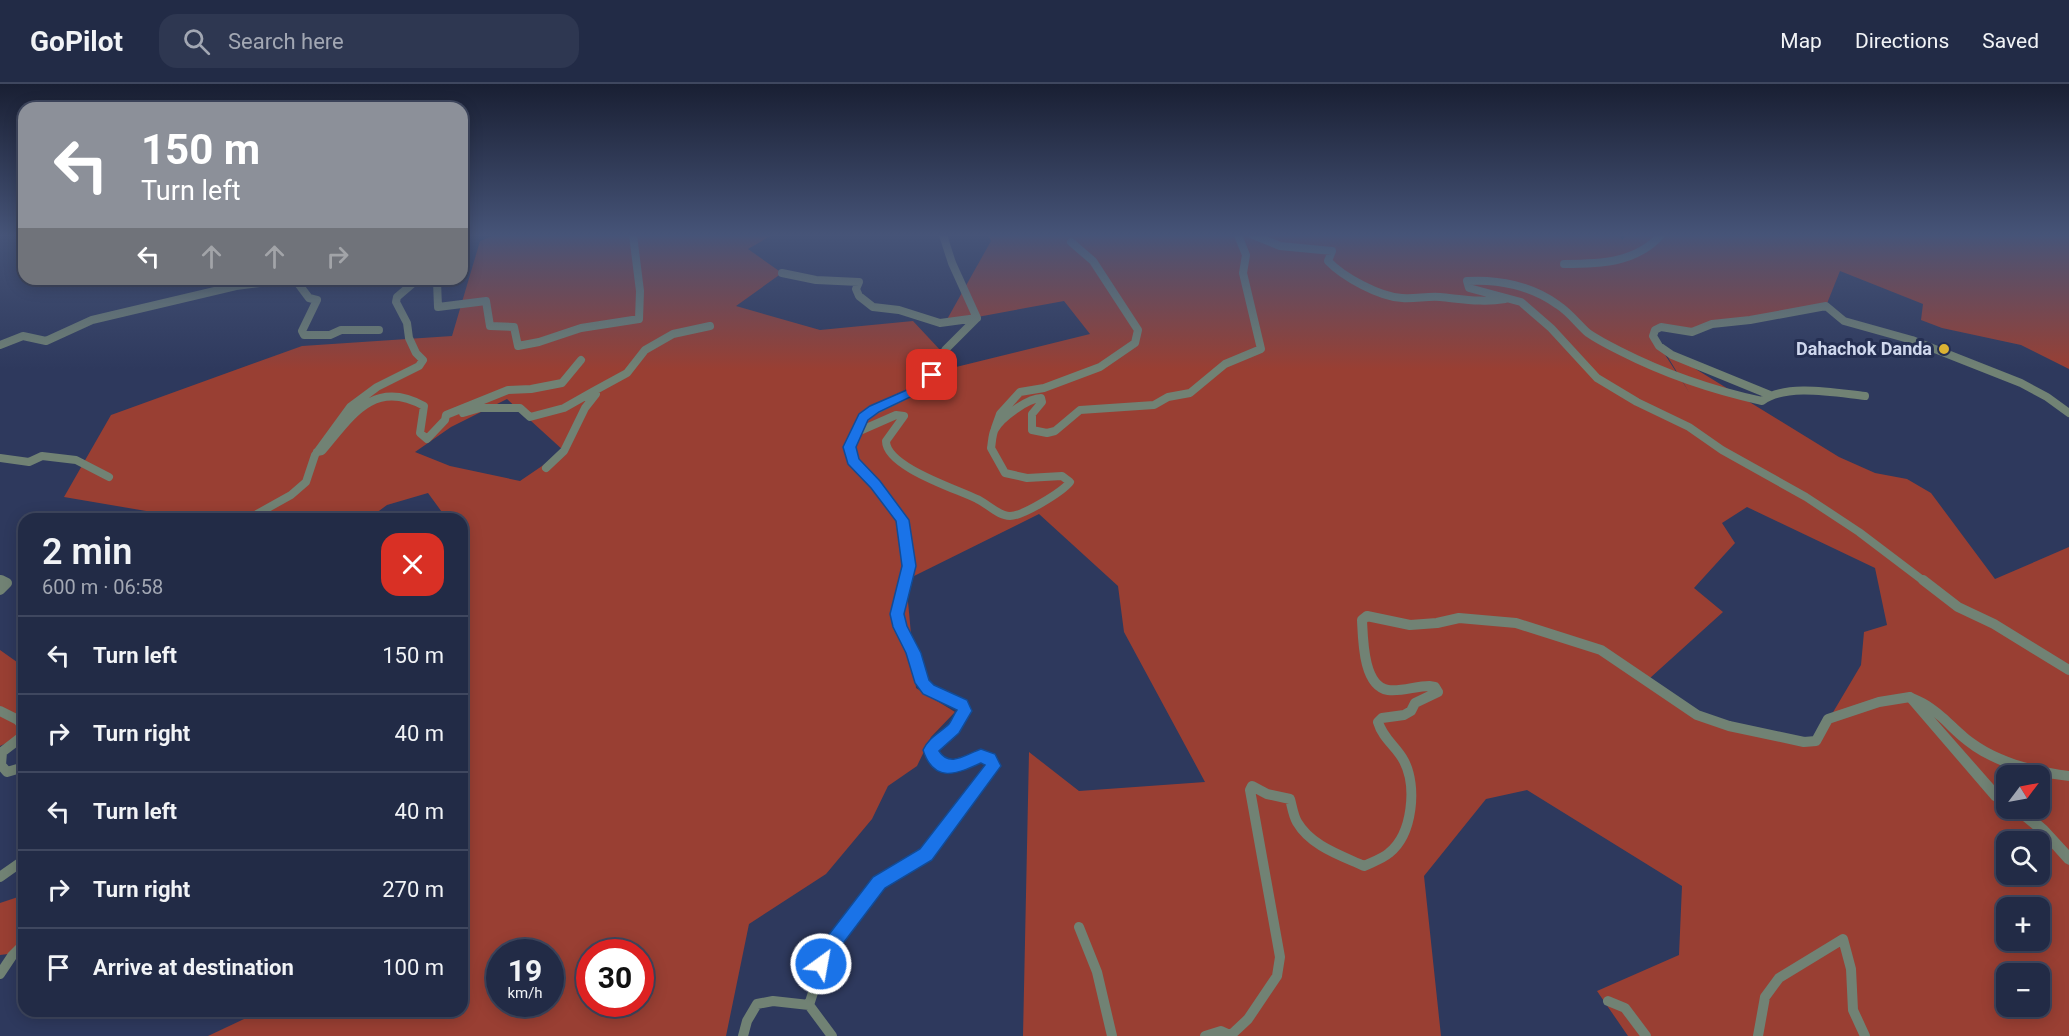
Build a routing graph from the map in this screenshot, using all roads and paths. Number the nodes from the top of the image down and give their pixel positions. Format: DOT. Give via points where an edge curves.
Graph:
graph roads {
  1 [pos="639,279"];
  2 [pos="816,279"];
  3 [pos="961,279"];
  4 [pos="1104,279"];
  5 [pos="1245,279"];
  6 [pos="1353,279"];
  7 [pos="244,285"];
  8 [pos="302,285"];
  9 [pos="411,285"];
  10 [pos="437,285"];
  11 [pos="1511,298"];
  12 [pos="977,318"];
  13 [pos="710,326"];
  14 [pos="379,330"];
  15 [pos="0,345"];
  16 [pos="581,360"];
  17 [pos="594,391"];
  18 [pos="1770,395"];
  19 [pos="1865,396"];
  20 [pos="2069,413"];
  21 [pos="446,420"];
  22 [pos="995,429"];
  23 [pos="855,433"];
  24 [pos="317,452"];
  25 [pos="0,458"];
  26 [pos="546,468"];
  27 [pos="109,477"];
  28 [pos="258,513"];
  29 [pos="0,580"];
  30 [pos="0,590"];
  31 [pos="2069,670"];
  32 [pos="1910,697"];
  33 [pos="0,711"];
  34 [pos="18,720"];
  35 [pos="18,740"];
  36 [pos="18,769"];
  37 [pos="2069,776"];
  38 [pos="1996,796"];
  39 [pos="2030,819"];
  40 [pos="2069,859"];
  41 [pos="18,864"];
  42 [pos="0,877"];
  43 [pos="1079,927"];
  44 [pos="18,950"];
  45 [pos="0,974"];
  46 [pos="1608,1001"];
  47 [pos="809,1005"];
  48 [pos="1230,1035"];
  49 [pos="742,1036"];
  50 [pos="832,1036"];
  51 [pos="1112,1036"];
  52 [pos="1205,1036"];
  53 [pos="1646,1036"];
  54 [pos="1758,1036"];
  55 [pos="1865,1036"];
  1 -- 10 [label="street" via="639,319 572,330 524,346 515,344 514,327 490,326 486,302 438,307"];
  2 -- 12 [label="street" via="859,282 859,296 873,307 899,310 940,323"];
  3 -- 12 [label="street"];
  4 -- 22 [label="street" via="1138,330 1135,342 1100,367 1044,388 1020,392 1000,414"];
  5 -- 22 [label="street" via="1261,349 1225,364 1190,393 1168,397 1154,405 1080,410 1055,431 1038,432 1032,430 1030,417 1042,402 1036,397 1022,403"];
  6 -- 11 [label="street" via="1400,298 1424,296 1478,302"];
  7 -- 15 [label="street" via="92,320 46,341 23,336"];
  8 -- 14 [label="street" via="309,298 317,300 304,324 304,335"];
  9 -- 24 [label="street" via="396,302 407,323 409,338 423,360 350,407"];
  11 -- 18 [label="street" via="1481,293 1469,288 1467,281 1516,285 1534,291 1559,305 1602,341 1673,375 1745,399 1762,401"];
  11 -- 31 [label="street" via="1551,328 1597,378 1806,497 1958,607"];
  12 -- 23 [label="street" via="950,344 922,386 874,409 863,417"];
  13 -- 17 [label="street" via="674,334 645,350 627,373"];
  16 -- 21 [label="street" via="562,383 508,390 454,411"];
  17 -- 21 [label="street" via="557,411 530,417 520,408 498,407 480,408"];
  17 -- 26 [label="street" via="596,394 584,405 564,451"];
  18 -- 19 [label="street" via="1810,390"];
  18 -- 20 [label="street" via="1672,355 1659,346 1653,336 1656,330 1661,327 1692,332 1712,324 1826,306 1844,321 1912,340 2021,382"];
  21 -- 24 [label="street" via="427,439 420,433 424,406 417,401 394,396 367,402"];
  22 -- 23 [label="street" via="991,448 1005,473 1027,478 1062,476 1070,482 1010,516 914,471 888,452 887,437 904,416 896,415"];
  23 -- 47 [label="street" via="850,447 853,460 903,520 909,566 897,614 900,627 914,653 922,683 962,705 964,711 954,729 931,750 934,758 943,766 954,767 981,756 990,759 993,766 926,854 879,883 826,952"];
  24 -- 28 [label="street" via="300,489"];
  25 -- 27 [label="street" via="29,462 40,456 76,460"];
  29 -- 30 [label="street" via="7,583"];
  32 -- 37 [label="street" via="1939,711 1955,729 1989,754 2032,772"];
  32 -- 38 [label="street"];
  32 -- 48 [label="street" via="1889,698 1828,719 1816,741 1804,742 1697,715 1601,650 1516,623 1459,618 1410,625 1367,616 1362,620 1364,655 1378,687 1387,690 1427,685 1438,692 1415,703 1404,715 1378,722 1381,736 1400,754 1410,780 1409,812 1402,837 1391,852 1364,866 1322,847 1305,832 1295,820 1290,799 1269,795 1252,786 1280,957 1277,976 1248,1019"];
  33 -- 34 [label="street"];
  35 -- 36 [label="street" via="2,752 1,765 7,772"];
  39 -- 40 [label="street"];
  41 -- 42 [label="street"];
  43 -- 51 [label="street" via="1097,972"];
  44 -- 45 [label="street"];
  46 -- 53 [label="street" via="1625,1008"];
  47 -- 49 [label="street" via="766,1000 757,1003 747,1014"];
  47 -- 50 [label="street"];
  48 -- 52 [label="street" via="1221,1031"];
  54 -- 55 [label="street" via="1765,997 1779,978 1843,939 1851,969 1853,1010"];
}
